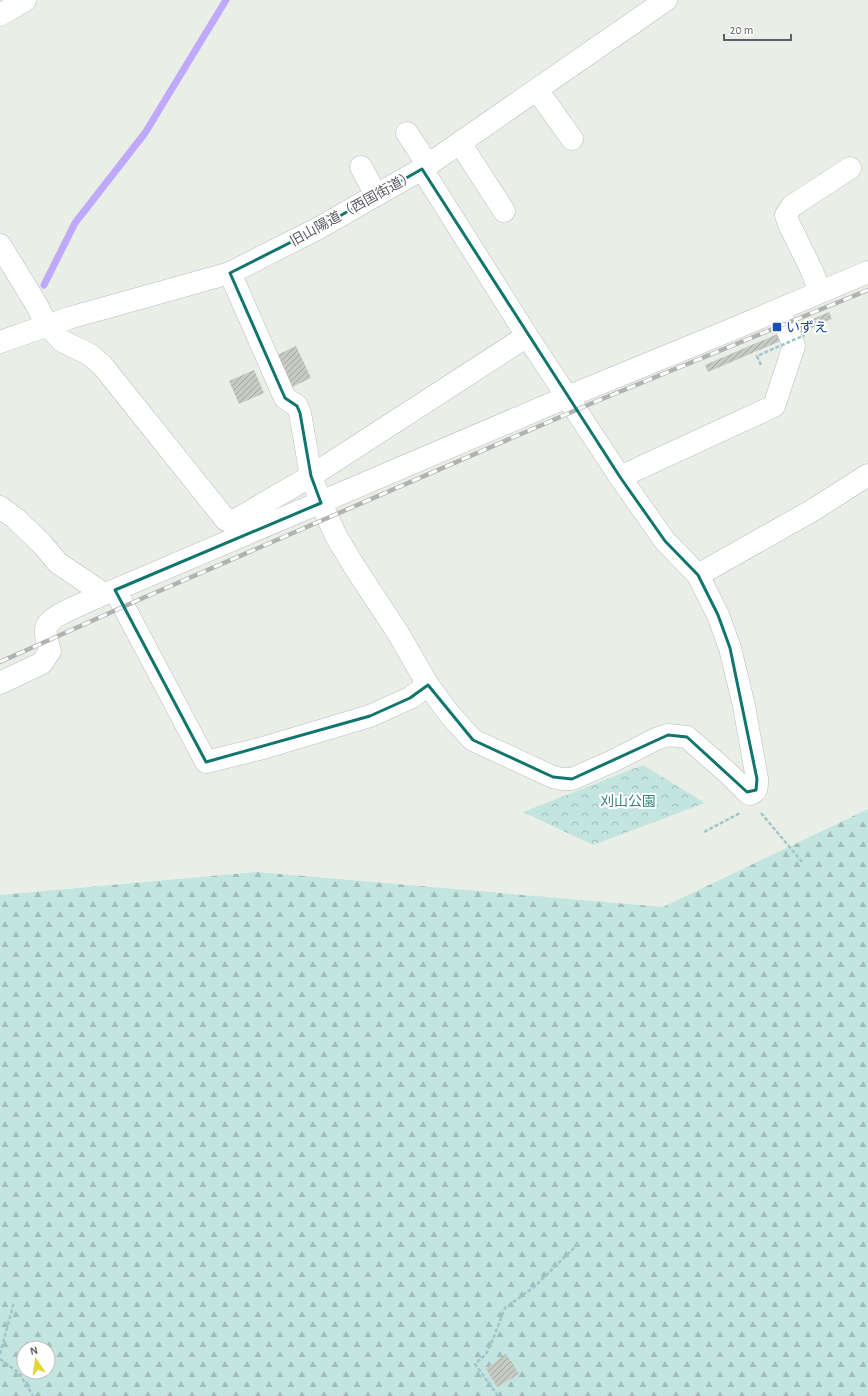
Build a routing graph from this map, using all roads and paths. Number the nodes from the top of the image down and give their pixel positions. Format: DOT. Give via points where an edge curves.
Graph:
graph roads {
  1 [pos="25,0"];
  2 [pos="666,0"];
  3 [pos="0,15"];
  4 [pos="537,90"];
  5 [pos="406,133"];
  6 [pos="572,139"];
  7 [pos="460,143"];
  8 [pos="361,167"];
  9 [pos="425,167"];
  10 [pos="850,168"];
  11 [pos="376,195"];
  12 [pos="504,211"];
  13 [pos="2,252"];
  14 [pos="868,272"];
  15 [pos="230,273"];
  16 [pos="820,292"];
  17 [pos="779,310"];
  18 [pos="47,325"];
  19 [pos="805,335"];
  20 [pos="527,336"];
  21 [pos="0,342"];
  22 [pos="761,365"];
  23 [pos="567,396"];
  24 [pos="868,475"];
  25 [pos="311,476"];
  26 [pos="620,477"];
  27 [pos="321,502"];
  28 [pos="0,507"];
  29 [pos="698,575"];
  30 [pos="109,592"];
  31 [pos="0,683"];
  32 [pos="428,685"];
  33 [pos="752,800"];
  34 [pos="704,832"];
  35 [pos="802,863"];
  36 [pos="578,1244"];
  37 [pos="14,1302"];
  38 [pos="0,1354"];
  39 [pos="0,1359"];
  40 [pos="33,1396"];
  41 [pos="498,1396"];
  1 -- 3 [label="street"];
  2 -- 4 [label="street, 旧山陽道（西国街道）"];
  4 -- 6 [label="street"];
  4 -- 7 [label="street, 旧山陽道（西国街道）"];
  5 -- 9 [label="street"];
  7 -- 9 [label="street, 旧山陽道（西国街道）"];
  7 -- 12 [label="street"];
  8 -- 11 [label="street"];
  9 -- 11 [label="street, 旧山陽道（西国街道）"];
  9 -- 20 [label="street"];
  10 -- 16 [label="street" via="792,206 786,215"];
  11 -- 15 [label="street, 旧山陽道（西国街道）" via="317,229"];
  13 -- 18 [label="street"];
  14 -- 16 [label="street"];
  15 -- 18 [label="street, 旧山陽道（西国街道）"];
  15 -- 25 [label="street" via="285,398 297,406 300,413"];
  16 -- 17 [label="street"];
  17 -- 23 [label="street"];
  17 -- 26 [label="street" via="794,346 774,406"];
  18 -- 21 [label="street, 旧山陽道（西国街道）"];
  18 -- 25 [label="street" via="62,341 90,354 102,365 226,520 234,521"];
  19 -- 22 [label="path, bridge" via="757,356"];
  20 -- 23 [label="street"];
  20 -- 25 [label="street"];
  23 -- 26 [label="street"];
  23 -- 27 [label="street"];
  24 -- 29 [label="street" via="813,510"];
  25 -- 27 [label="street"];
  26 -- 29 [label="street" via="665,541"];
  27 -- 30 [label="street"];
  27 -- 32 [label="street" via="336,536"];
  28 -- 30 [label="street" via="42,544 58,563"];
  29 -- 33 [label="street" via="723,628 744,706 758,779"];
  30 -- 31 [label="street" via="55,617 47,624 46,634 50,652 42,663"];
  30 -- 32 [label="street" via="206,762 370,716 410,698"];
  32 -- 33 [label="street" via="473,740 553,777 572,779 656,739 668,735 687,737"];
  33 -- 34 [label="path"];
  33 -- 35 [label="path"];
  36 -- 41 [label="path" via="534,1286 505,1308 486,1354 475,1364"];
  37 -- 38 [label="path"];
  39 -- 40 [label="path" via="19,1373"];
}
